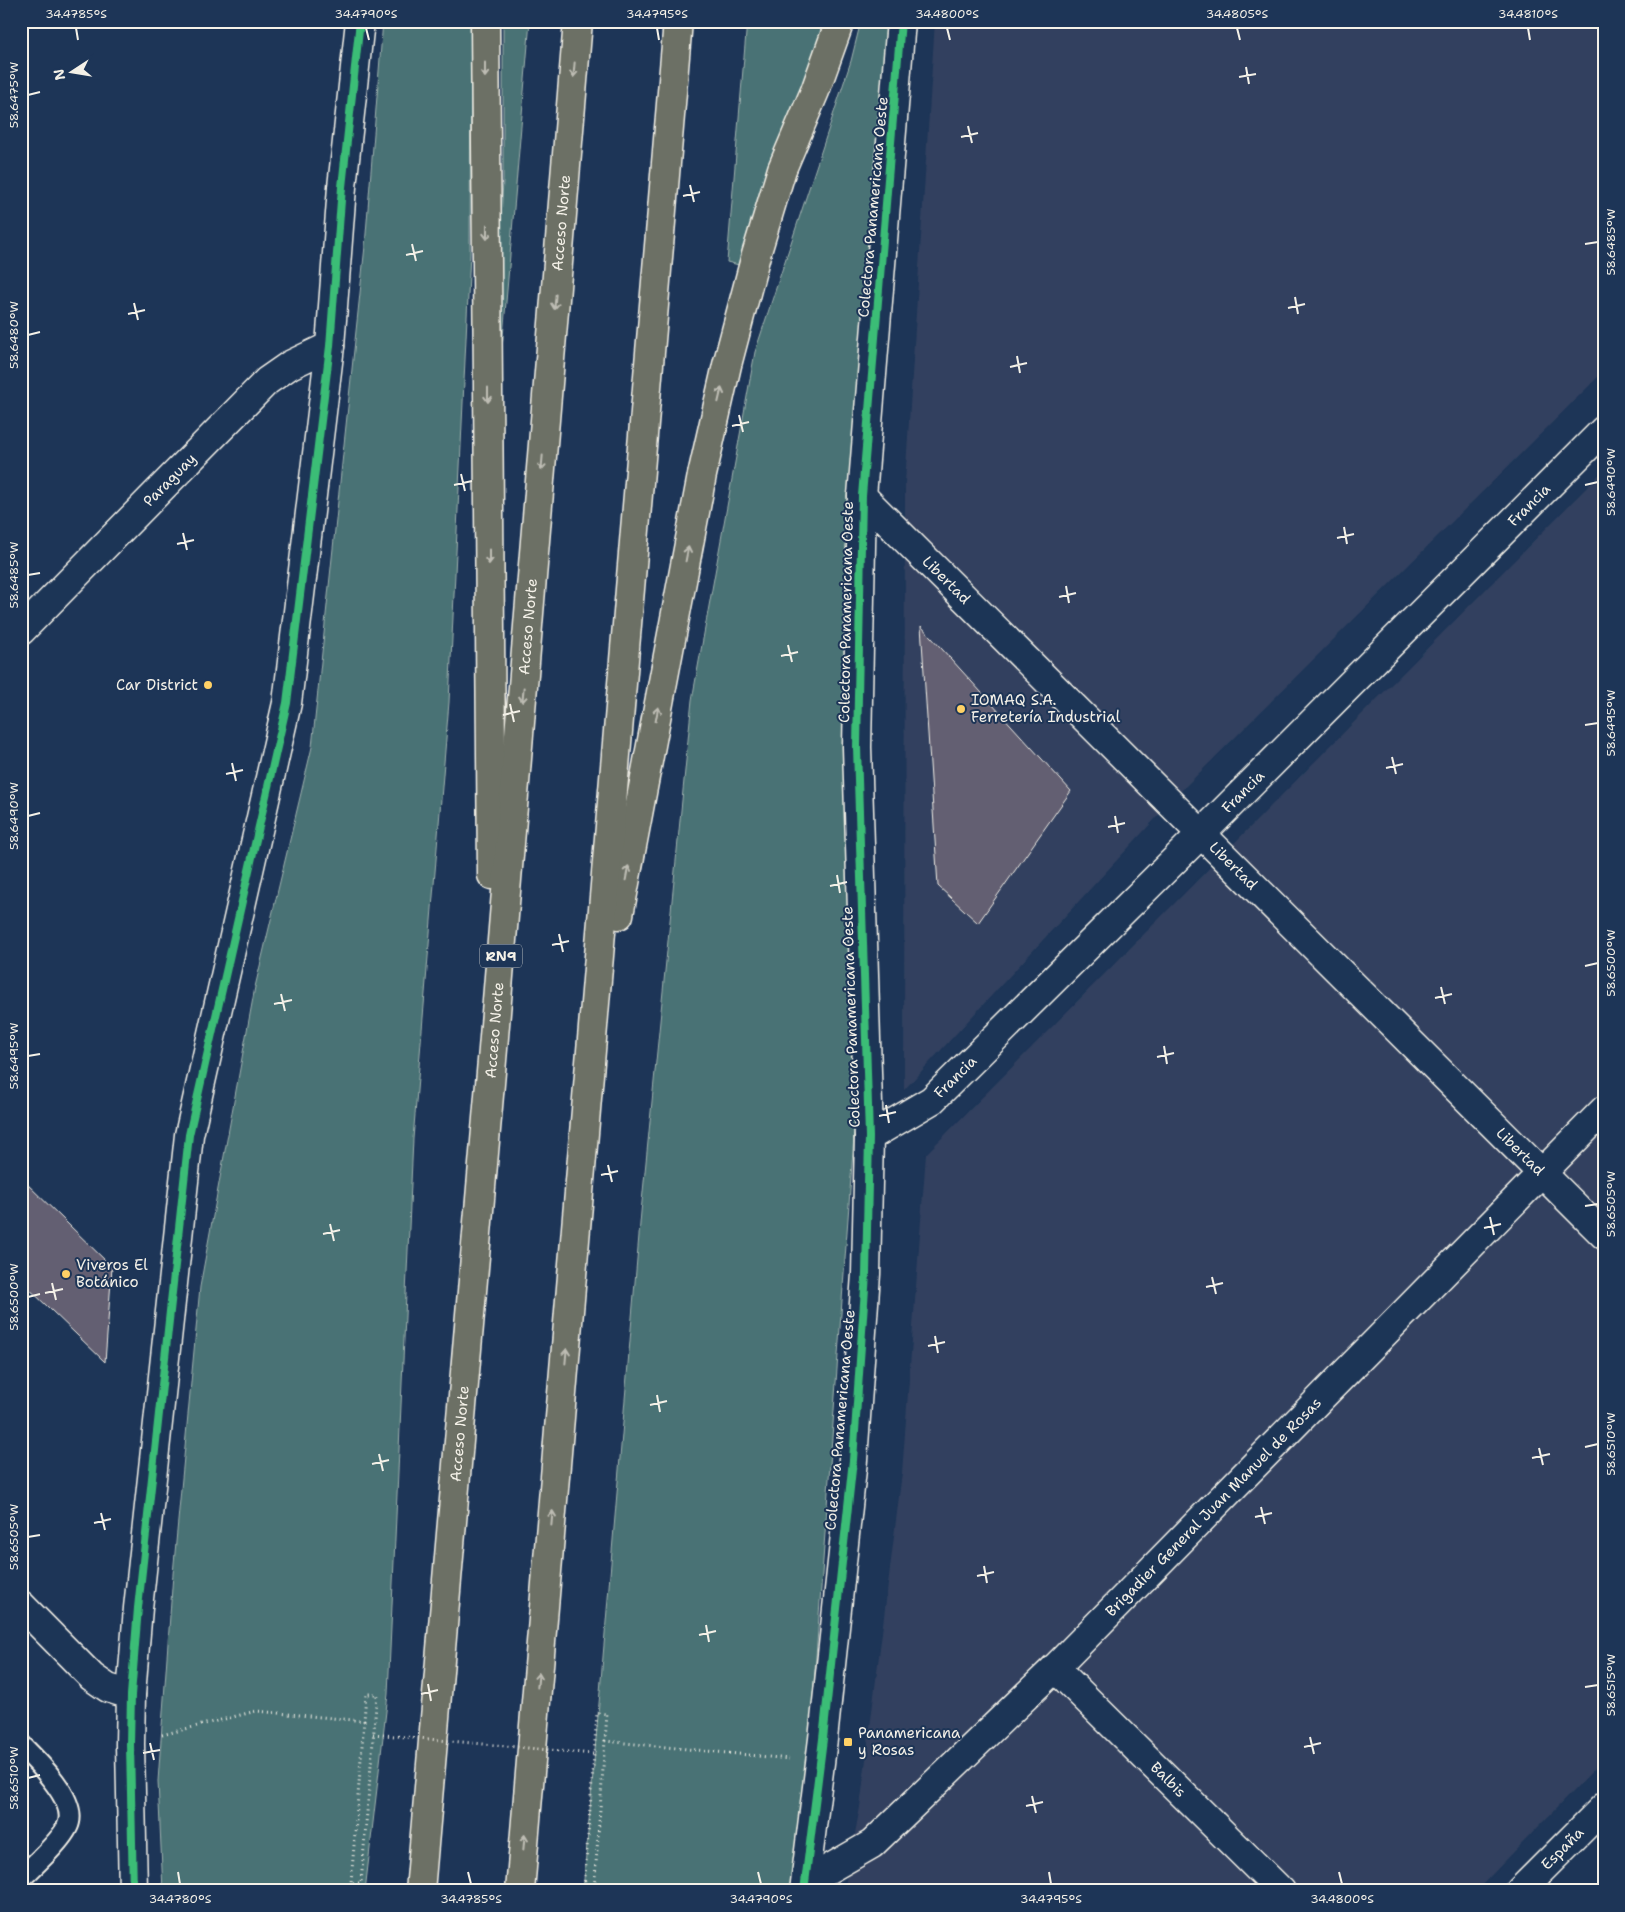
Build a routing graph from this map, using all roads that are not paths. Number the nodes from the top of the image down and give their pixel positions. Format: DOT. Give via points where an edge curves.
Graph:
graph roads {
  1 [pos="360,21"];
  2 [pos="485,21"];
  3 [pos="578,21"];
  4 [pos="678,21"];
  5 [pos="840,21"];
  6 [pos="901,21"];
  7 [pos="330,346"];
  8 [pos="1604,430"];
  9 [pos="862,496"];
  10 [pos="21,631"];
  11 [pos="1202,833"];
  12 [pos="493,1049"];
  13 [pos="591,1059"];
  14 [pos="1604,1110"];
  15 [pos="868,1137"];
  16 [pos="1542,1172"];
  17 [pos="1604,1235"];
  18 [pos="21,1606"];
  19 [pos="1055,1668"];
  20 [pos="131,1695"];
  21 [pos="21,1745"];
  22 [pos="1604,1807"];
  23 [pos="21,1878"];
  24 [pos="805,1886"];
  25 [pos="133,1891"];
  26 [pos="420,1891"];
  27 [pos="520,1891"];
  28 [pos="1281,1891"];
  29 [pos="1520,1891"];
  1 -- 7 [label="street" via="342,188"];
  2 -- 12 [label="highway, one-way"];
  3 -- 12 [label="highway, Acceso Norte / RN9, one-way"];
  4 -- 13 [label="highway"];
  13 -- 5 [label="highway, one-way" via="702,475 727,365 782,169"];
  6 -- 9 [label="street, Colectora Panamericana Oeste"];
  7 -- 10 [label="street, Paraguay" via="290,365 267,381"];
  7 -- 20 [label="street" via="287,702 189,1135"];
  8 -- 11 [label="street, Francia"];
  9 -- 11 [label="street, Libertad"];
  9 -- 15 [label="street, Colectora Panamericana Oeste" via="856,747"];
  11 -- 15 [label="street, Francia" via="932,1100"];
  11 -- 16 [label="street, Libertad"];
  12 -- 26 [label="highway, Acceso Norte / RN9"];
  27 -- 13 [label="highway, one-way"];
  14 -- 16 [label="street, Brigadier General Juan Manuel de Rosas"];
  15 -- 24 [label="street, Colectora Panamericana Oeste" via="866,1274 853,1460"];
  16 -- 17 [label="street, Libertad"];
  16 -- 19 [label="street, Brigadier General Juan Manuel de Rosas"];
  18 -- 20 [label="street" via="92,1677 108,1688"];
  19 -- 24 [label="street, Brigadier General Juan Manuel de Rosas" via="872,1844"];
  19 -- 28 [label="street, Balbis"];
  20 -- 25 [label="street"];
  21 -- 23 [label="lane" via="66,1799 69,1822 57,1842"];
  22 -- 29 [label="street, España"];
}
